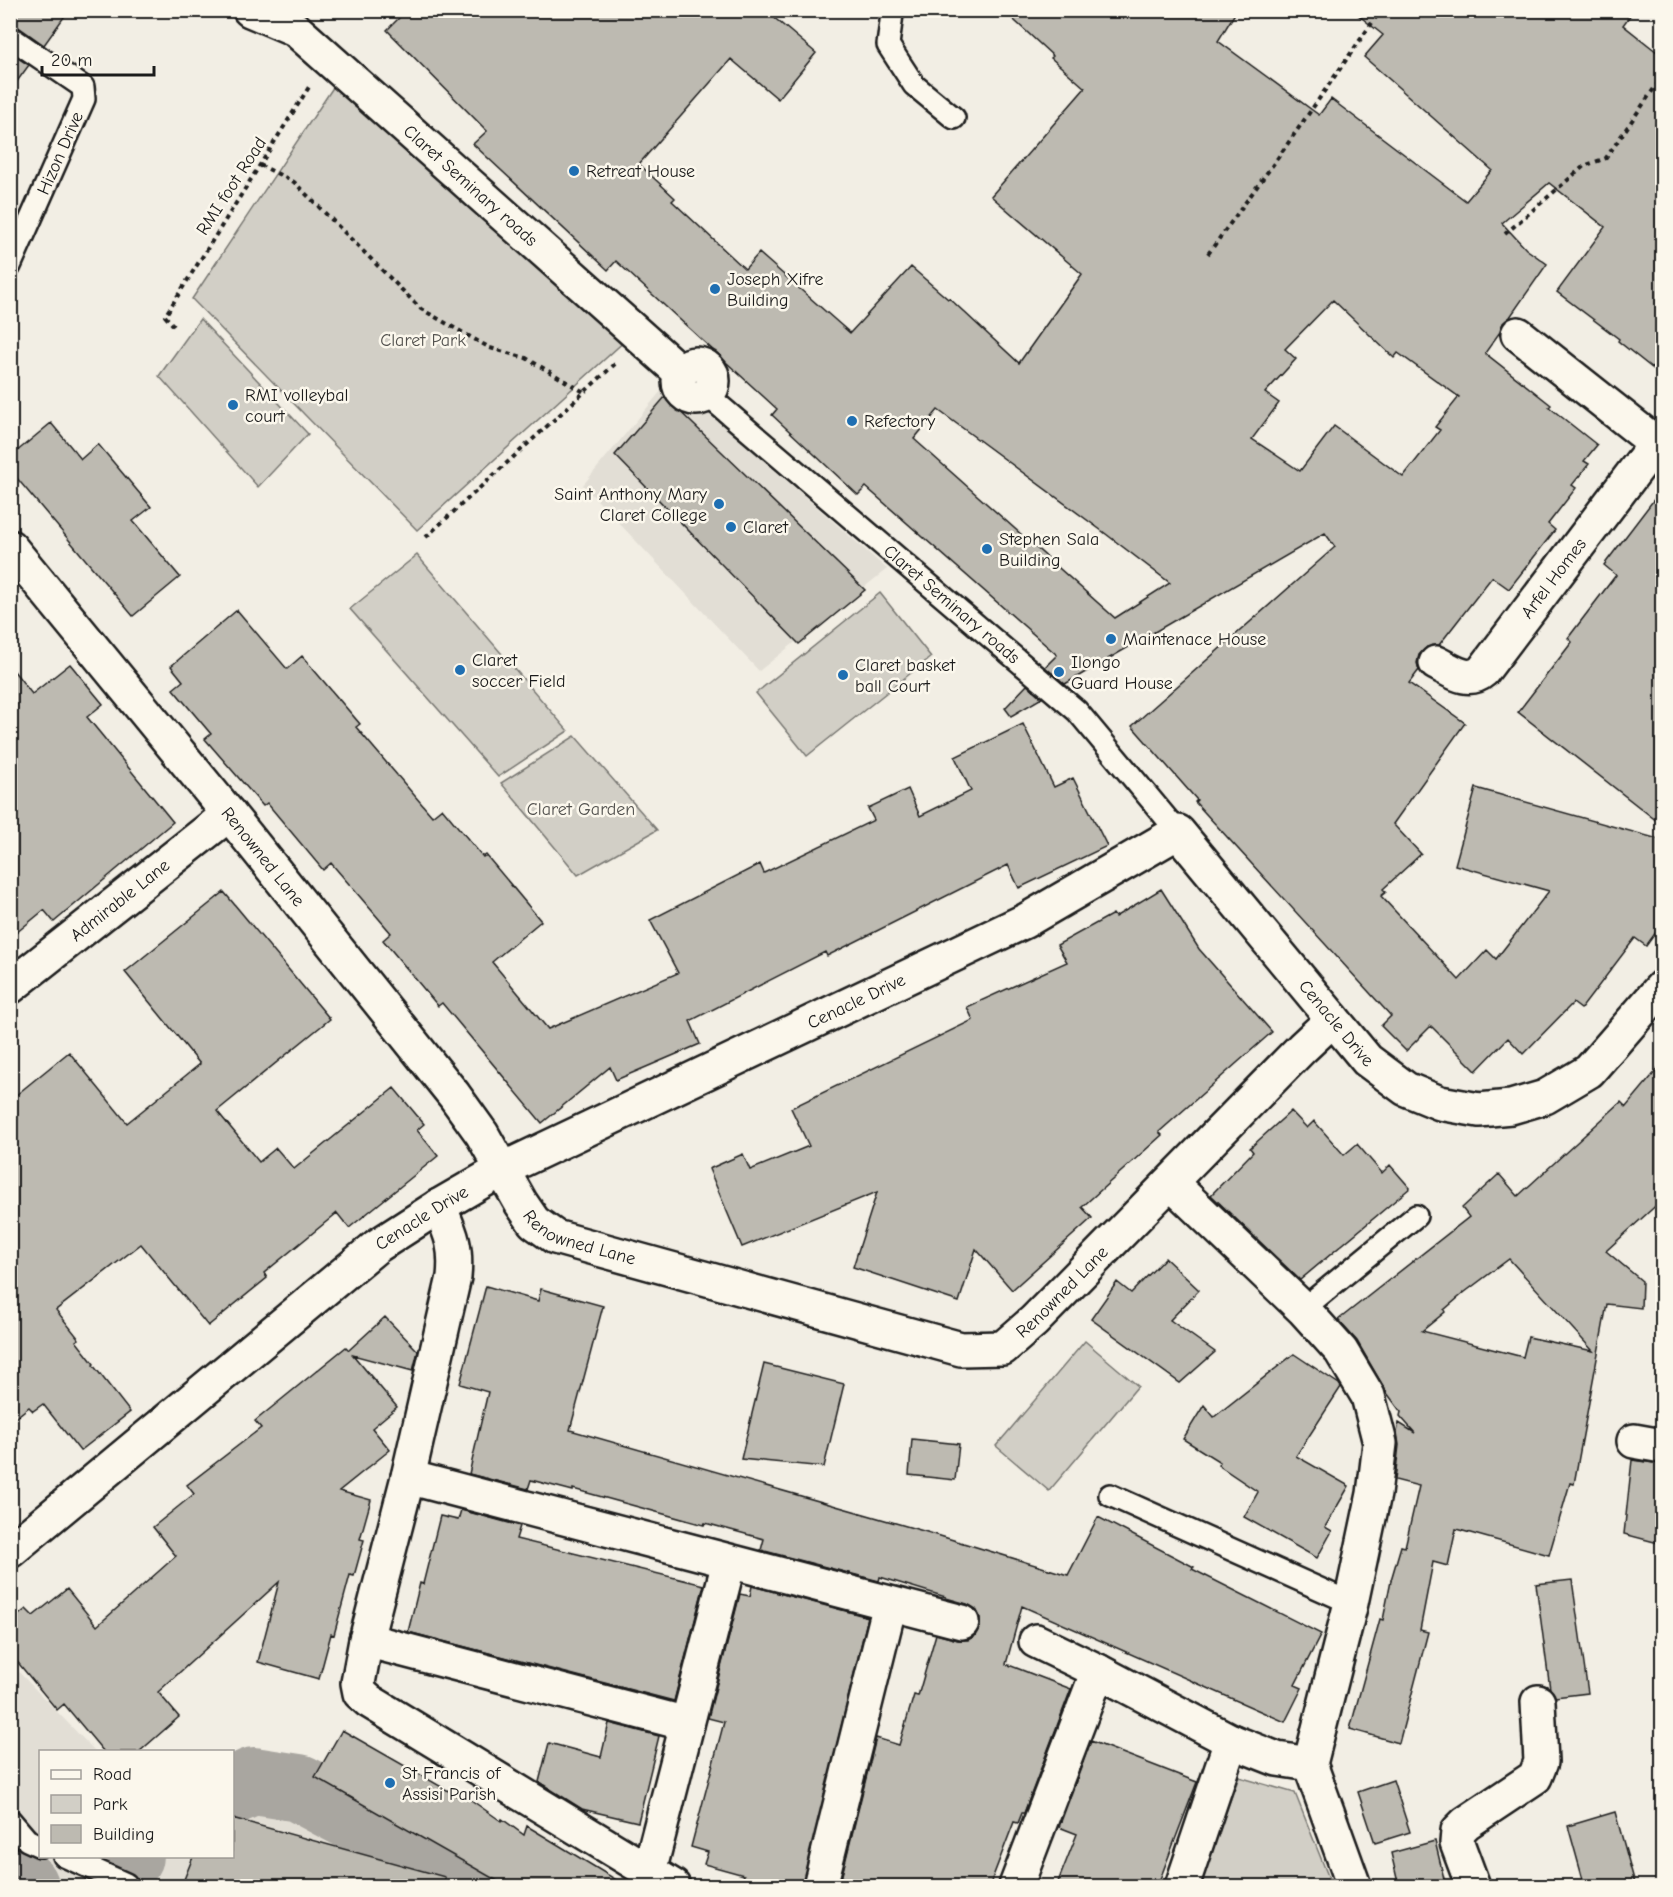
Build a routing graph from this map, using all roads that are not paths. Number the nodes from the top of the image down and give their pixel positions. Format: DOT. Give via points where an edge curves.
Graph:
graph roads {
  1 [pos="250,10"];
  2 [pos="895,10"];
  3 [pos="10,37"];
  4 [pos="954,118"];
  5 [pos="10,266"];
  6 [pos="1518,334"];
  7 [pos="707,395"];
  8 [pos="1659,445"];
  9 [pos="10,547"];
  10 [pos="1436,663"];
  11 [pos="229,814"];
  12 [pos="1178,832"];
  13 [pos="10,987"];
  14 [pos="1662,987"];
  15 [pos="1332,1019"];
  16 [pos="503,1169"];
  17 [pos="1171,1182"];
  18 [pos="439,1206"];
  19 [pos="1416,1216"];
  20 [pos="1303,1309"];
  21 [pos="408,1478"];
  22 [pos="1110,1495"];
  23 [pos="10,1551"];
  24 [pos="729,1562"];
  25 [pos="1351,1603"];
  26 [pos="890,1604"];
  27 [pos="962,1622"];
  28 [pos="366,1640"];
  29 [pos="1036,1641"];
  30 [pos="1098,1671"];
  31 [pos="1538,1702"];
  32 [pos="687,1724"];
  33 [pos="1231,1741"];
  34 [pos="1310,1764"];
  35 [pos="10,1820"];
  36 [pos="39,1846"];
  37 [pos="66,1858"];
  38 [pos="661,1879"];
  39 [pos="126,1884"];
  40 [pos="820,1887"];
  41 [pos="1016,1887"];
  42 [pos="1182,1887"];
  43 [pos="1354,1887"];
  44 [pos="1473,1887"];
  1 -- 7 [label="street, Claret Seminary roads" via="295,29 681,373 693,364 707,369 713,382"];
  2 -- 4 [label="lane" via="888,45 914,86"];
  3 -- 5 [label="lane, Hizon Drive" via="83,87 84,93"];
  6 -- 8 [label="street, Arfel Homes"];
  7 -- 12 [label="lane, Claret Seminary roads" via="1077,711"];
  8 -- 10 [label="street, Arfel Homes" via="1483,671 1468,678"];
  9 -- 11 [label="street, Renowned Lane"];
  11 -- 13 [label="street, Admirable Lane"];
  11 -- 16 [label="street, Renowned Lane" via="454,1095"];
  12 -- 15 [label="street, Cenacle Drive"];
  12 -- 16 [label="street, Cenacle Drive" via="1025,921"];
  14 -- 15 [label="street, Cenacle Drive" via="1589,1071 1545,1097 1511,1107 1479,1110 1440,1103 1406,1089 1367,1060"];
  15 -- 17 [label="street, Renowned Lane"];
  16 -- 17 [label="street, Renowned Lane" via="534,1222 555,1237 961,1349 1003,1348"];
  16 -- 18 [label="street, Cenacle Drive"];
  17 -- 20 [label="street"];
  18 -- 21 [label="street" via="452,1237 456,1256 454,1277"];
  18 -- 23 [label="street, Cenacle Drive" via="377,1246"];
  19 -- 20 [label="lane"];
  20 -- 25 [label="street" via="1341,1352 1368,1396 1380,1443 1374,1494"];
  21 -- 24 [label="street"];
  21 -- 28 [label="street"];
  22 -- 25 [label="lane"];
  24 -- 26 [label="street"];
  24 -- 32 [label="street"];
  25 -- 34 [label="street"];
  26 -- 27 [label="street"];
  26 -- 40 [label="street"];
  28 -- 32 [label="street"];
  28 -- 38 [label="street" via="358,1683 360,1693 369,1701"];
  29 -- 30 [label="street"];
  30 -- 33 [label="street"];
  30 -- 41 [label="street"];
  31 -- 44 [label="street" via="1541,1762 1535,1777 1458,1831 1457,1843"];
  32 -- 38 [label="street"];
  33 -- 34 [label="street" via="1277,1759"];
  33 -- 42 [label="street"];
  34 -- 43 [label="street"];
  35 -- 36 [label="lane" via="27,1840"];
  37 -- 39 [label="lane"];
}
